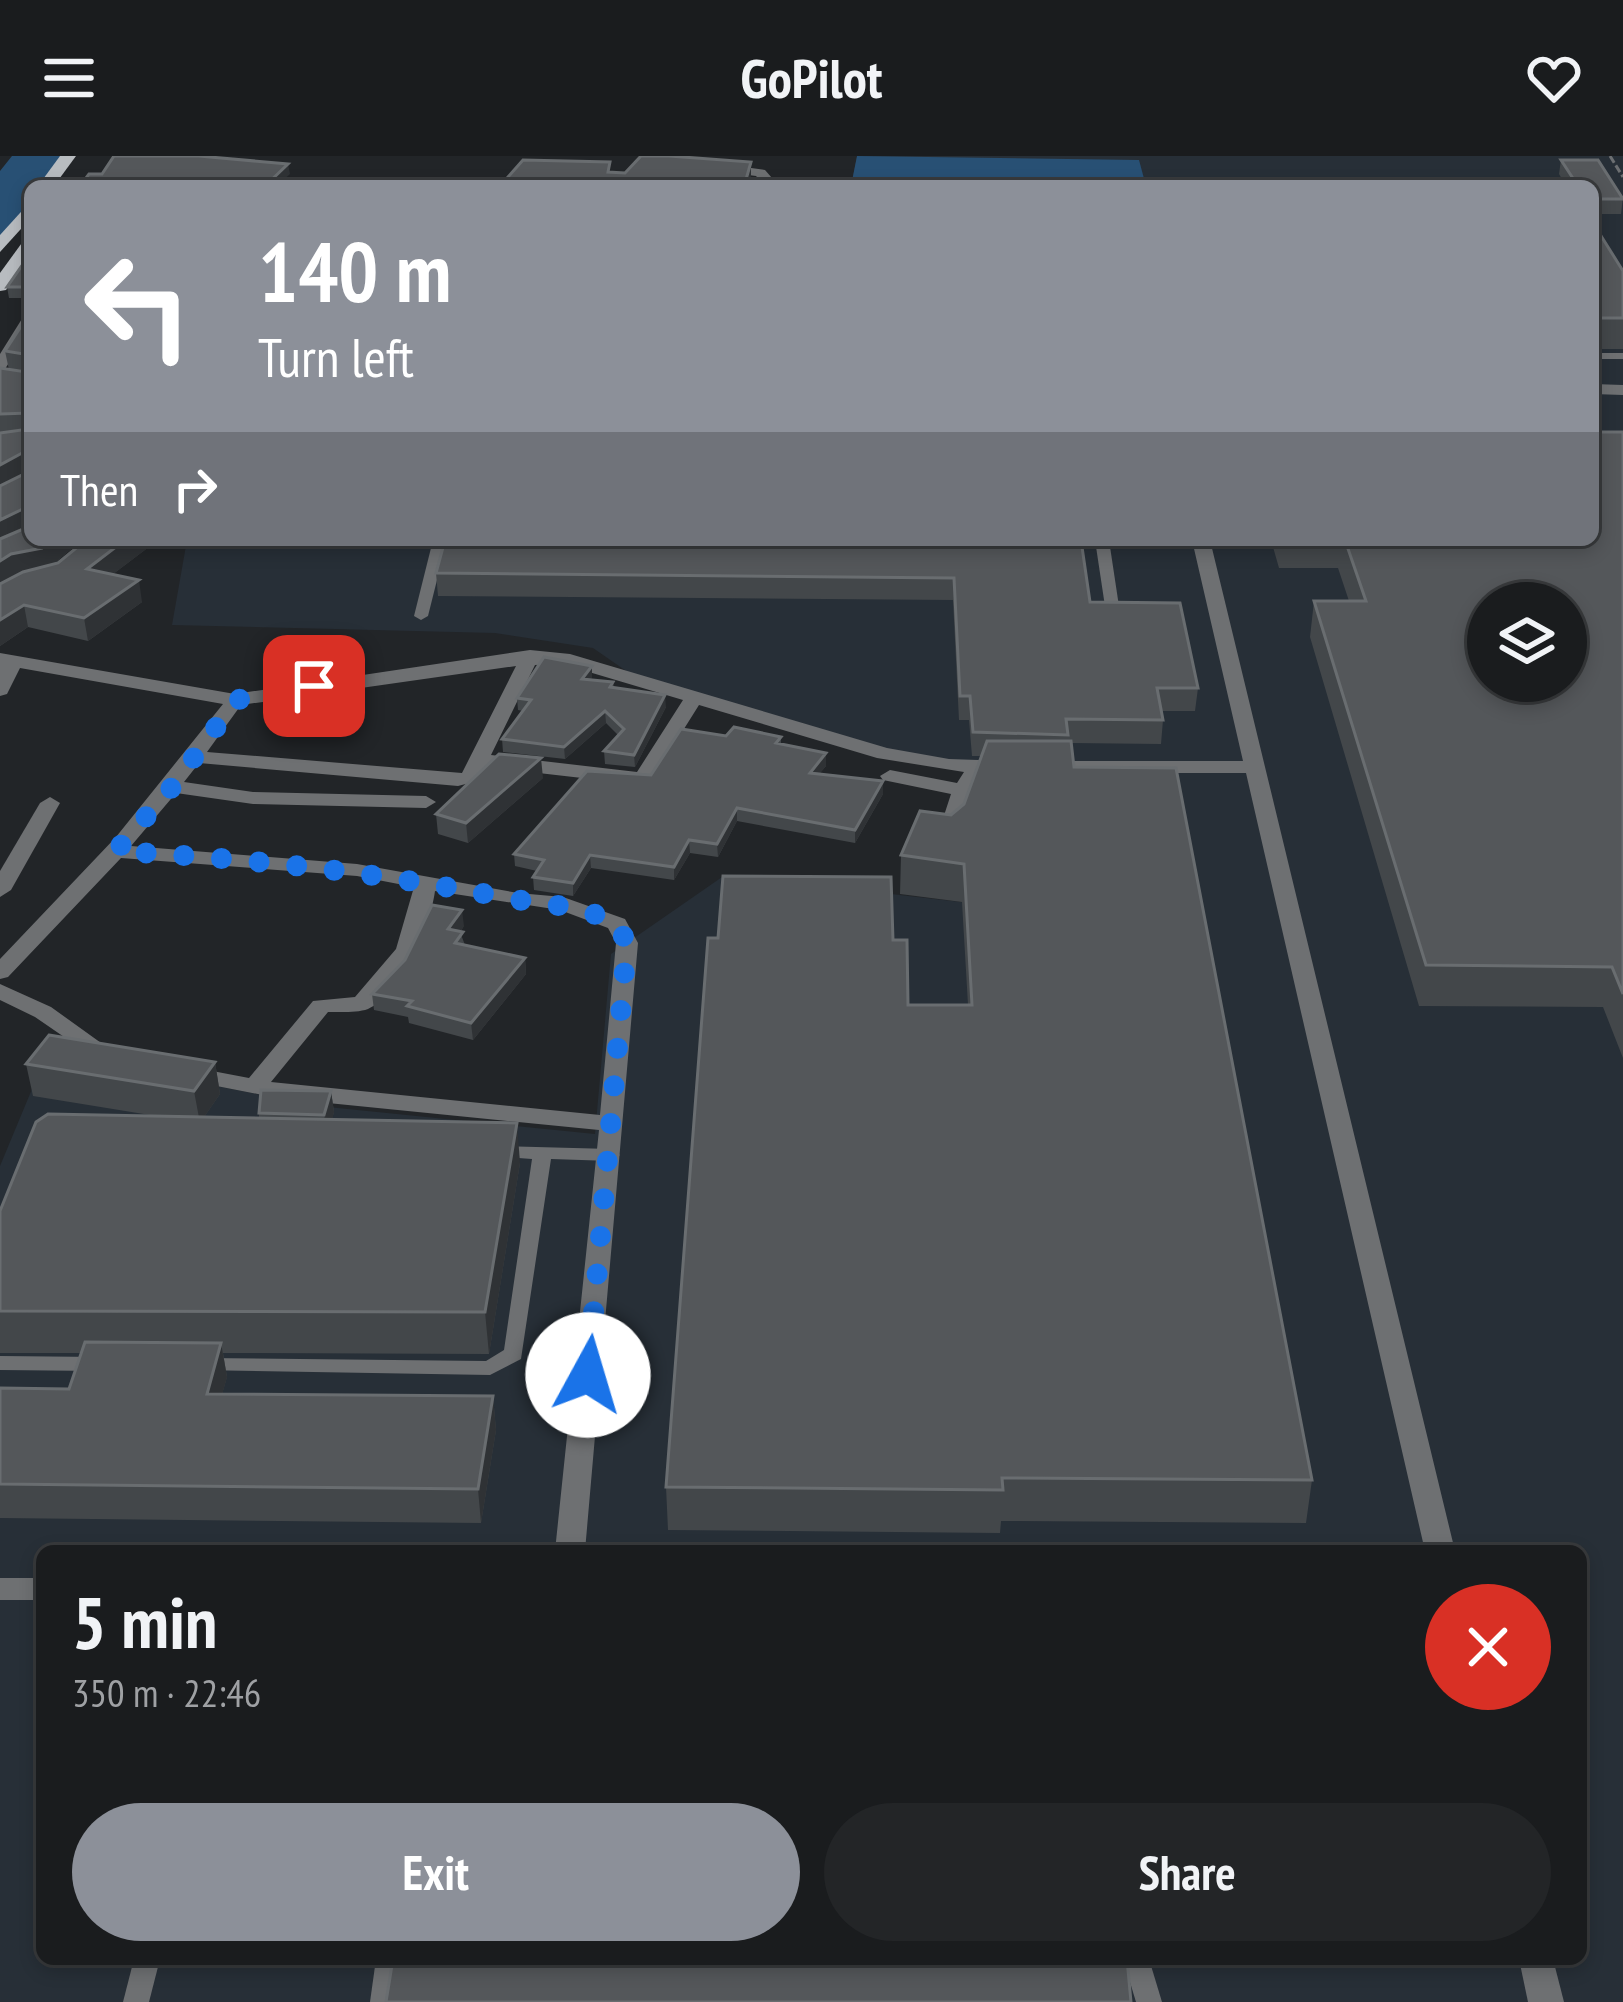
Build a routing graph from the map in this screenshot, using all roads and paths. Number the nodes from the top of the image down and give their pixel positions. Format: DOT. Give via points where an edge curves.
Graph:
graph roads {
  1 [pos="1610,156"];
  2 [pos="703,167"];
  3 [pos="1623,177"];
  4 [pos="766,180"];
  5 [pos="21,230"];
  6 [pos="0,248"];
  7 [pos="24,252"];
  8 [pos="0,286"];
  9 [pos="24,326"];
  10 [pos="2,361"];
  11 [pos="439,546"];
  12 [pos="1103,546"];
  13 [pos="1202,546"];
  14 [pos="1113,613"];
  15 [pos="422,616"];
  16 [pos="530,656"];
  17 [pos="7,660"];
  18 [pos="0,690"];
  19 [pos="693,699"];
  20 [pos="236,700"];
  21 [pos="196,757"];
  22 [pos="479,760"];
  23 [pos="977,767"];
  24 [pos="1255,767"];
  25 [pos="890,776"];
  26 [pos="173,786"];
  27 [pos="962,790"];
  28 [pos="426,802"];
  29 [pos="50,803"];
  30 [pos="946,840"];
  31 [pos="116,851"];
  32 [pos="426,882"];
  33 [pos="0,890"];
  34 [pos="0,972"];
  35 [pos="0,991"];
  36 [pos="254,1087"];
  37 [pos="612,1124"];
  38 [pos="470,1152"];
  39 [pos="542,1154"];
  40 [pos="611,1155"];
  41 [pos="0,1363"];
  42 [pos="118,1364"];
  43 [pos="189,1365"];
  44 [pos="571,1545"];
  45 [pos="1439,1545"];
  46 [pos="0,1589"];
  47 [pos="36,1589"];
  48 [pos="145,1965"];
  49 [pos="388,1965"];
  50 [pos="1138,1965"];
  51 [pos="1537,1965"];
  52 [pos="136,2002"];
  53 [pos="382,2002"];
  54 [pos="1149,2002"];
  55 [pos="1546,2002"];
  1 -- 3 [label="path"];
  2 -- 4 [label="street"];
  5 -- 6 [label="main road"];
  7 -- 8 [label="main road"];
  9 -- 10 [label="street"];
  11 -- 15 [label="lane"];
  12 -- 14 [label="lane"];
  13 -- 24 [label="street"];
  16 -- 19 [label="street" via="576,661"];
  16 -- 20 [label="street"];
  16 -- 22 [label="street"];
  17 -- 18 [label="street"];
  17 -- 20 [label="street"];
  19 -- 22 [label="street" via="643,779"];
  19 -- 23 [label="street" via="884,754"];
  20 -- 21 [label="street"];
  21 -- 22 [label="street" via="458,780 470,777"];
  21 -- 26 [label="street"];
  23 -- 24 [label="street"];
  23 -- 27 [label="street"];
  24 -- 45 [label="street"];
  25 -- 27 [label="street"];
  26 -- 28 [label="street" via="253,798"];
  26 -- 31 [label="street"];
  27 -- 30 [label="street"];
  29 -- 33 [label="street"];
  31 -- 32 [label="street" via="304,863"];
  31 -- 34 [label="street"];
  32 -- 36 [label="street" via="421,925 402,960 362,1003 321,1006"];
  32 -- 37 [label="street" via="563,904 617,924 627,943"];
  35 -- 36 [label="street" via="98,1052"];
  36 -- 37 [label="street"];
  37 -- 40 [label="street"];
  38 -- 39 [label="lane"];
  39 -- 40 [label="lane"];
  39 -- 43 [label="lane" via="514,1354 505,1364"];
  40 -- 44 [label="street"];
  41 -- 42 [label="lane"];
  46 -- 47 [label="street"];
  48 -- 52 [label="lane"];
  49 -- 53 [label="lane"];
  50 -- 54 [label="lane"];
  51 -- 55 [label="street"];
}
